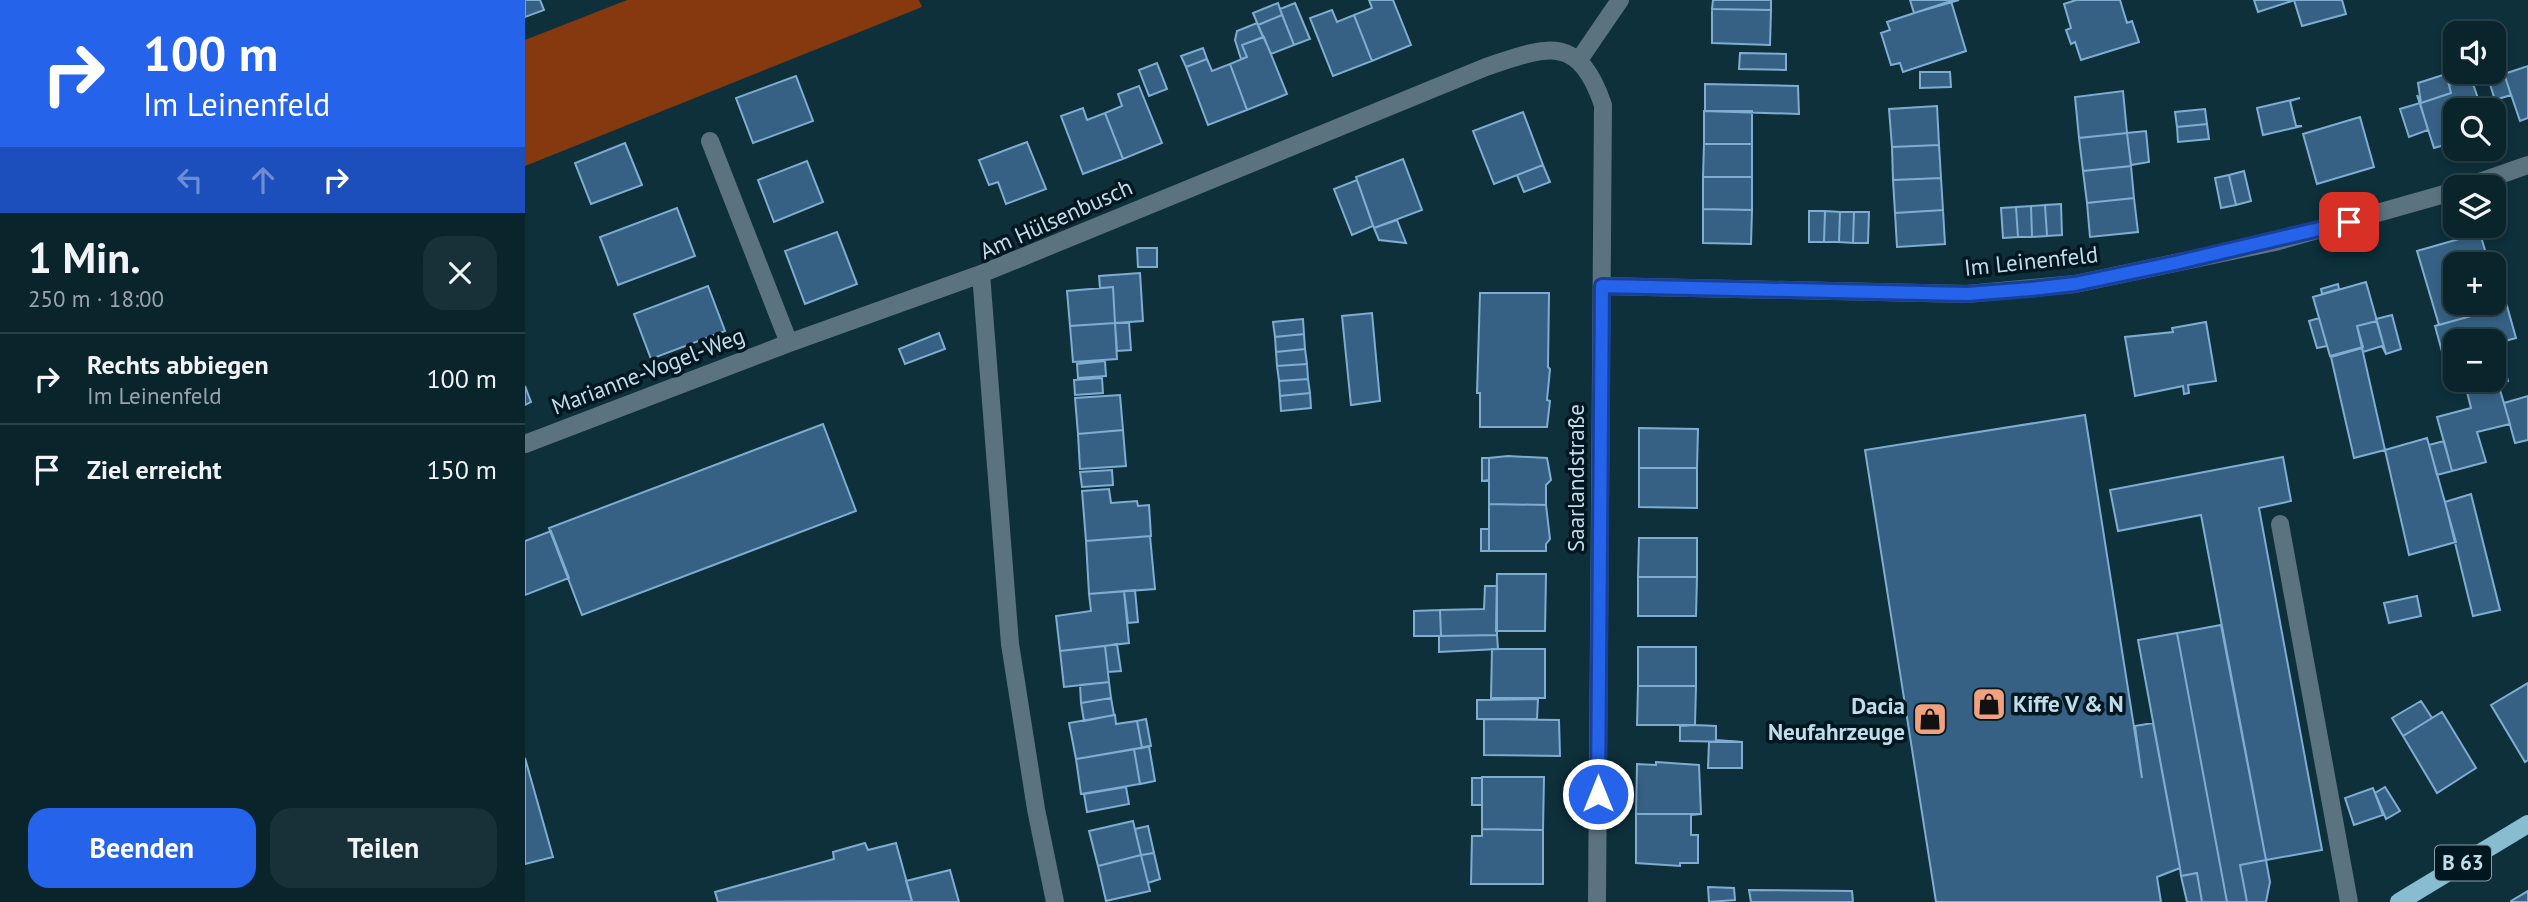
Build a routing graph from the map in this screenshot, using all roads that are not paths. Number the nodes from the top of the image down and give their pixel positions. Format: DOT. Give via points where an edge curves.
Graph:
graph roads {
  1 [pos="1620,0"];
  2 [pos="1580,60"];
  3 [pos="710,141"];
  4 [pos="2528,165"];
  5 [pos="2499,175"];
  6 [pos="2443,194"];
  7 [pos="981,274"];
  8 [pos="1602,286"];
  9 [pos="789,343"];
  10 [pos="525,444"];
  11 [pos="2280,524"];
  12 [pos="2528,824"];
  13 [pos="1055,902"];
  14 [pos="1597,902"];
  15 [pos="2349,902"];
  16 [pos="2399,902"];
  1 -- 2 [label="street"];
  2 -- 7 [label="street, Am Hülsenbusch" via="1559,51 1538,50 1486,67"];
  2 -- 8 [label="street, Saarlandstraße" via="1594,79 1603,105"];
  3 -- 9 [label="street"];
  4 -- 5 [label="street"];
  6 -- 8 [label="street, Im Leinenfeld" via="2275,242 2075,284 1967,294"];
  7 -- 9 [label="street, Marianne-Vogel-Weg"];
  7 -- 13 [label="street, Am Hülsenbusch" via="1010,644"];
  8 -- 14 [label="street, Saarlandstraße"];
  9 -- 10 [label="street, Marianne-Vogel-Weg"];
  11 -- 15 [label="street"];
  12 -- 16 [label="main road, B 63"];
}
